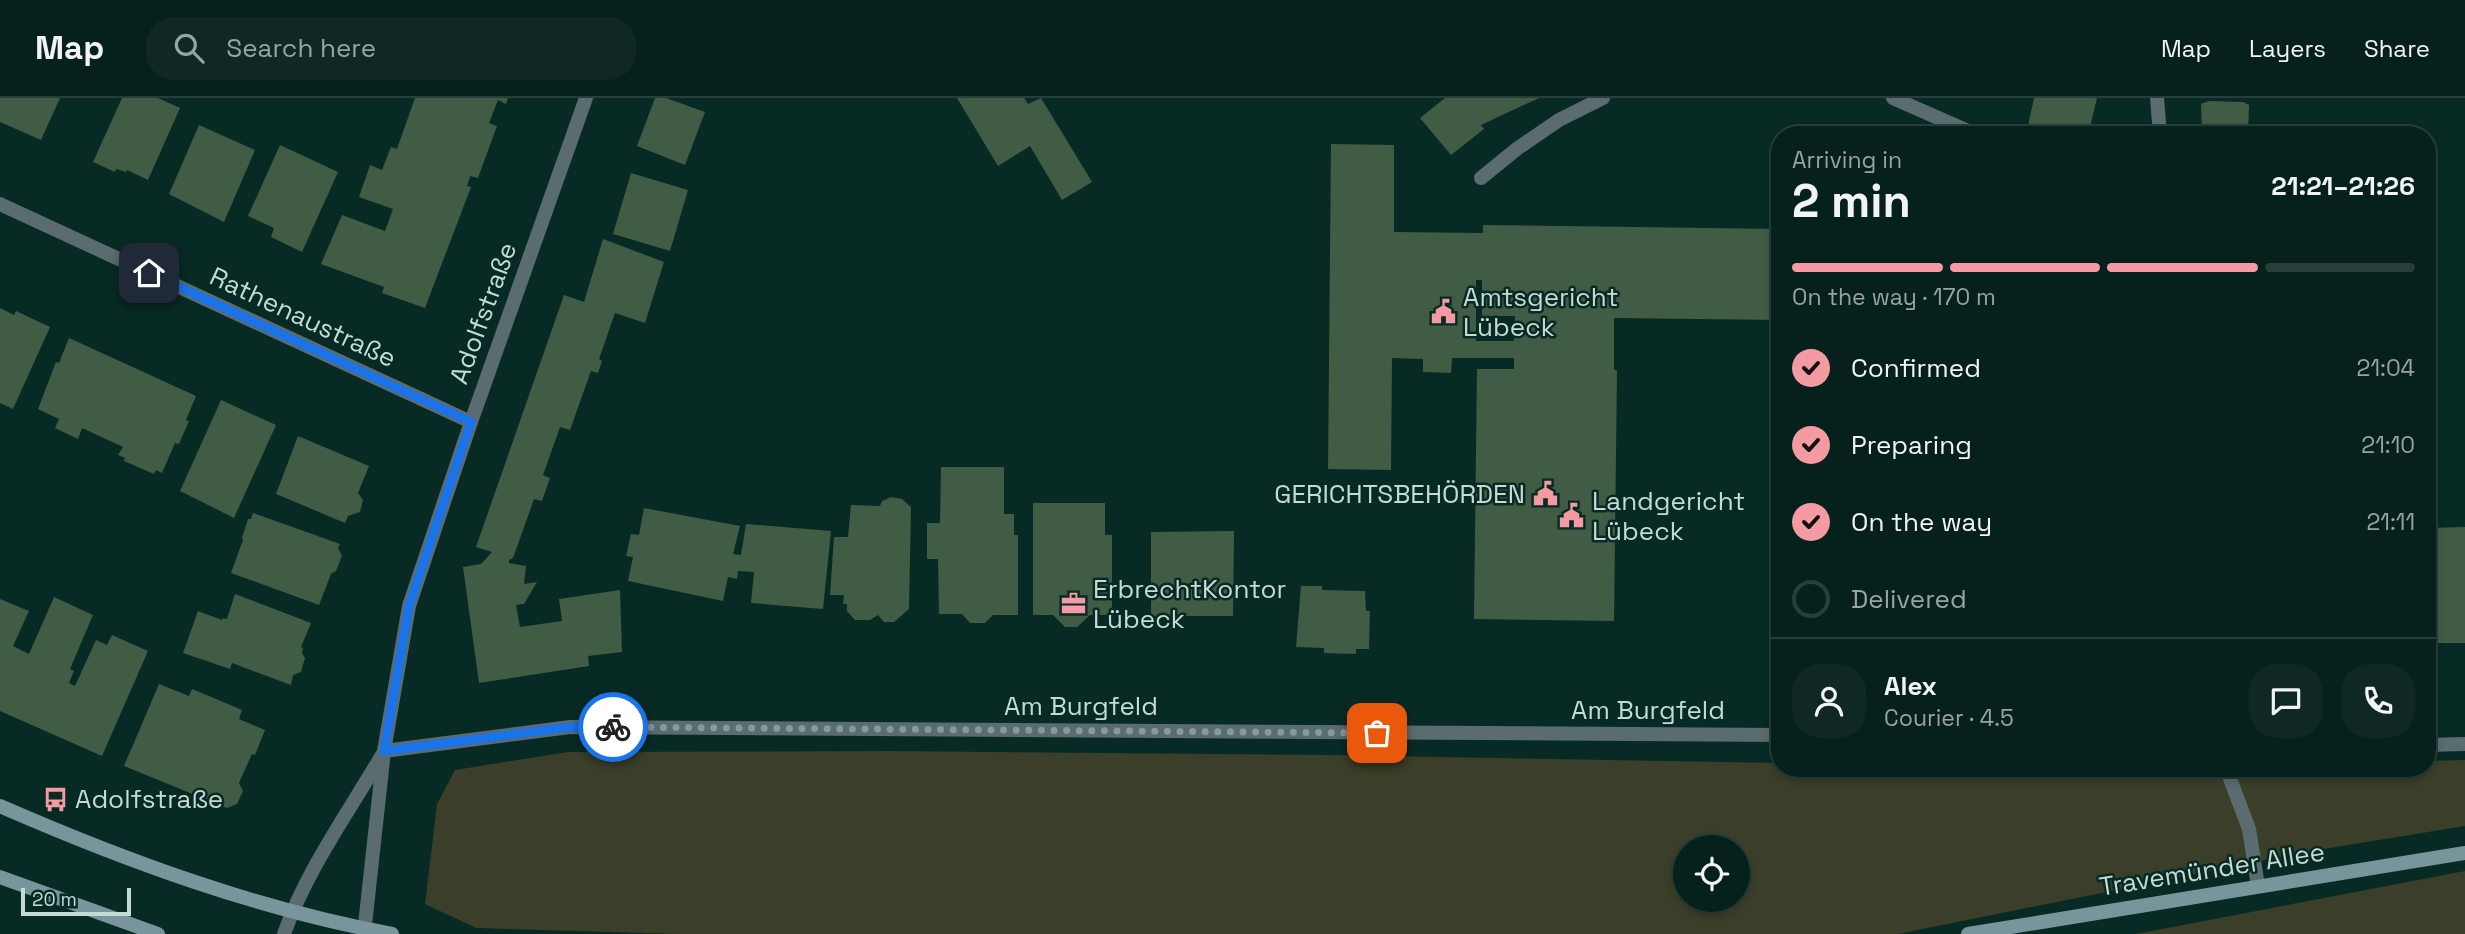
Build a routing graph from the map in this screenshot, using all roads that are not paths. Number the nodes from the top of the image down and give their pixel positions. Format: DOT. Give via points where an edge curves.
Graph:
graph roads {
  1 [pos="586,98"];
  2 [pos="1604,98"];
  3 [pos="1894,98"];
  4 [pos="2157,98"];
  5 [pos="1957,126"];
  6 [pos="2159,126"];
  7 [pos="1481,178"];
  8 [pos="0,204"];
  9 [pos="471,422"];
  10 [pos="1771,736"];
  11 [pos="2465,744"];
  12 [pos="2436,745"];
  13 [pos="384,751"];
  14 [pos="2230,777"];
  15 [pos="0,806"];
  16 [pos="2465,853"];
  17 [pos="0,877"];
  18 [pos="2258,886"];
  19 [pos="292,910"];
  20 [pos="365,931"];
  21 [pos="158,934"];
  22 [pos="284,934"];
  23 [pos="393,934"];
  24 [pos="1968,934"];
  1 -- 9 [label="street, Adolfstraße"];
  2 -- 7 [label="street" via="1559,120"];
  3 -- 5 [label="street"];
  4 -- 6 [label="street"];
  8 -- 9 [label="street, Rathenaustraße"];
  9 -- 13 [label="street, Adolfstraße" via="409,606"];
  10 -- 13 [label="street, Am Burgfeld" via="570,727"];
  11 -- 12 [label="street"];
  13 -- 19 [label="street, Adolfstraße"];
  13 -- 20 [label="street, Adolfstraße"];
  14 -- 18 [label="street" via="2249,829"];
  15 -- 19 [label="main road" via="212,889"];
  16 -- 18 [label="main road, Travemünder Allee"];
  17 -- 21 [label="main road"];
  18 -- 24 [label="main road, Travemünder Allee"];
  19 -- 20 [label="main road"];
  19 -- 22 [label="street, Adolfstraße"];
  20 -- 23 [label="main road"];
}
